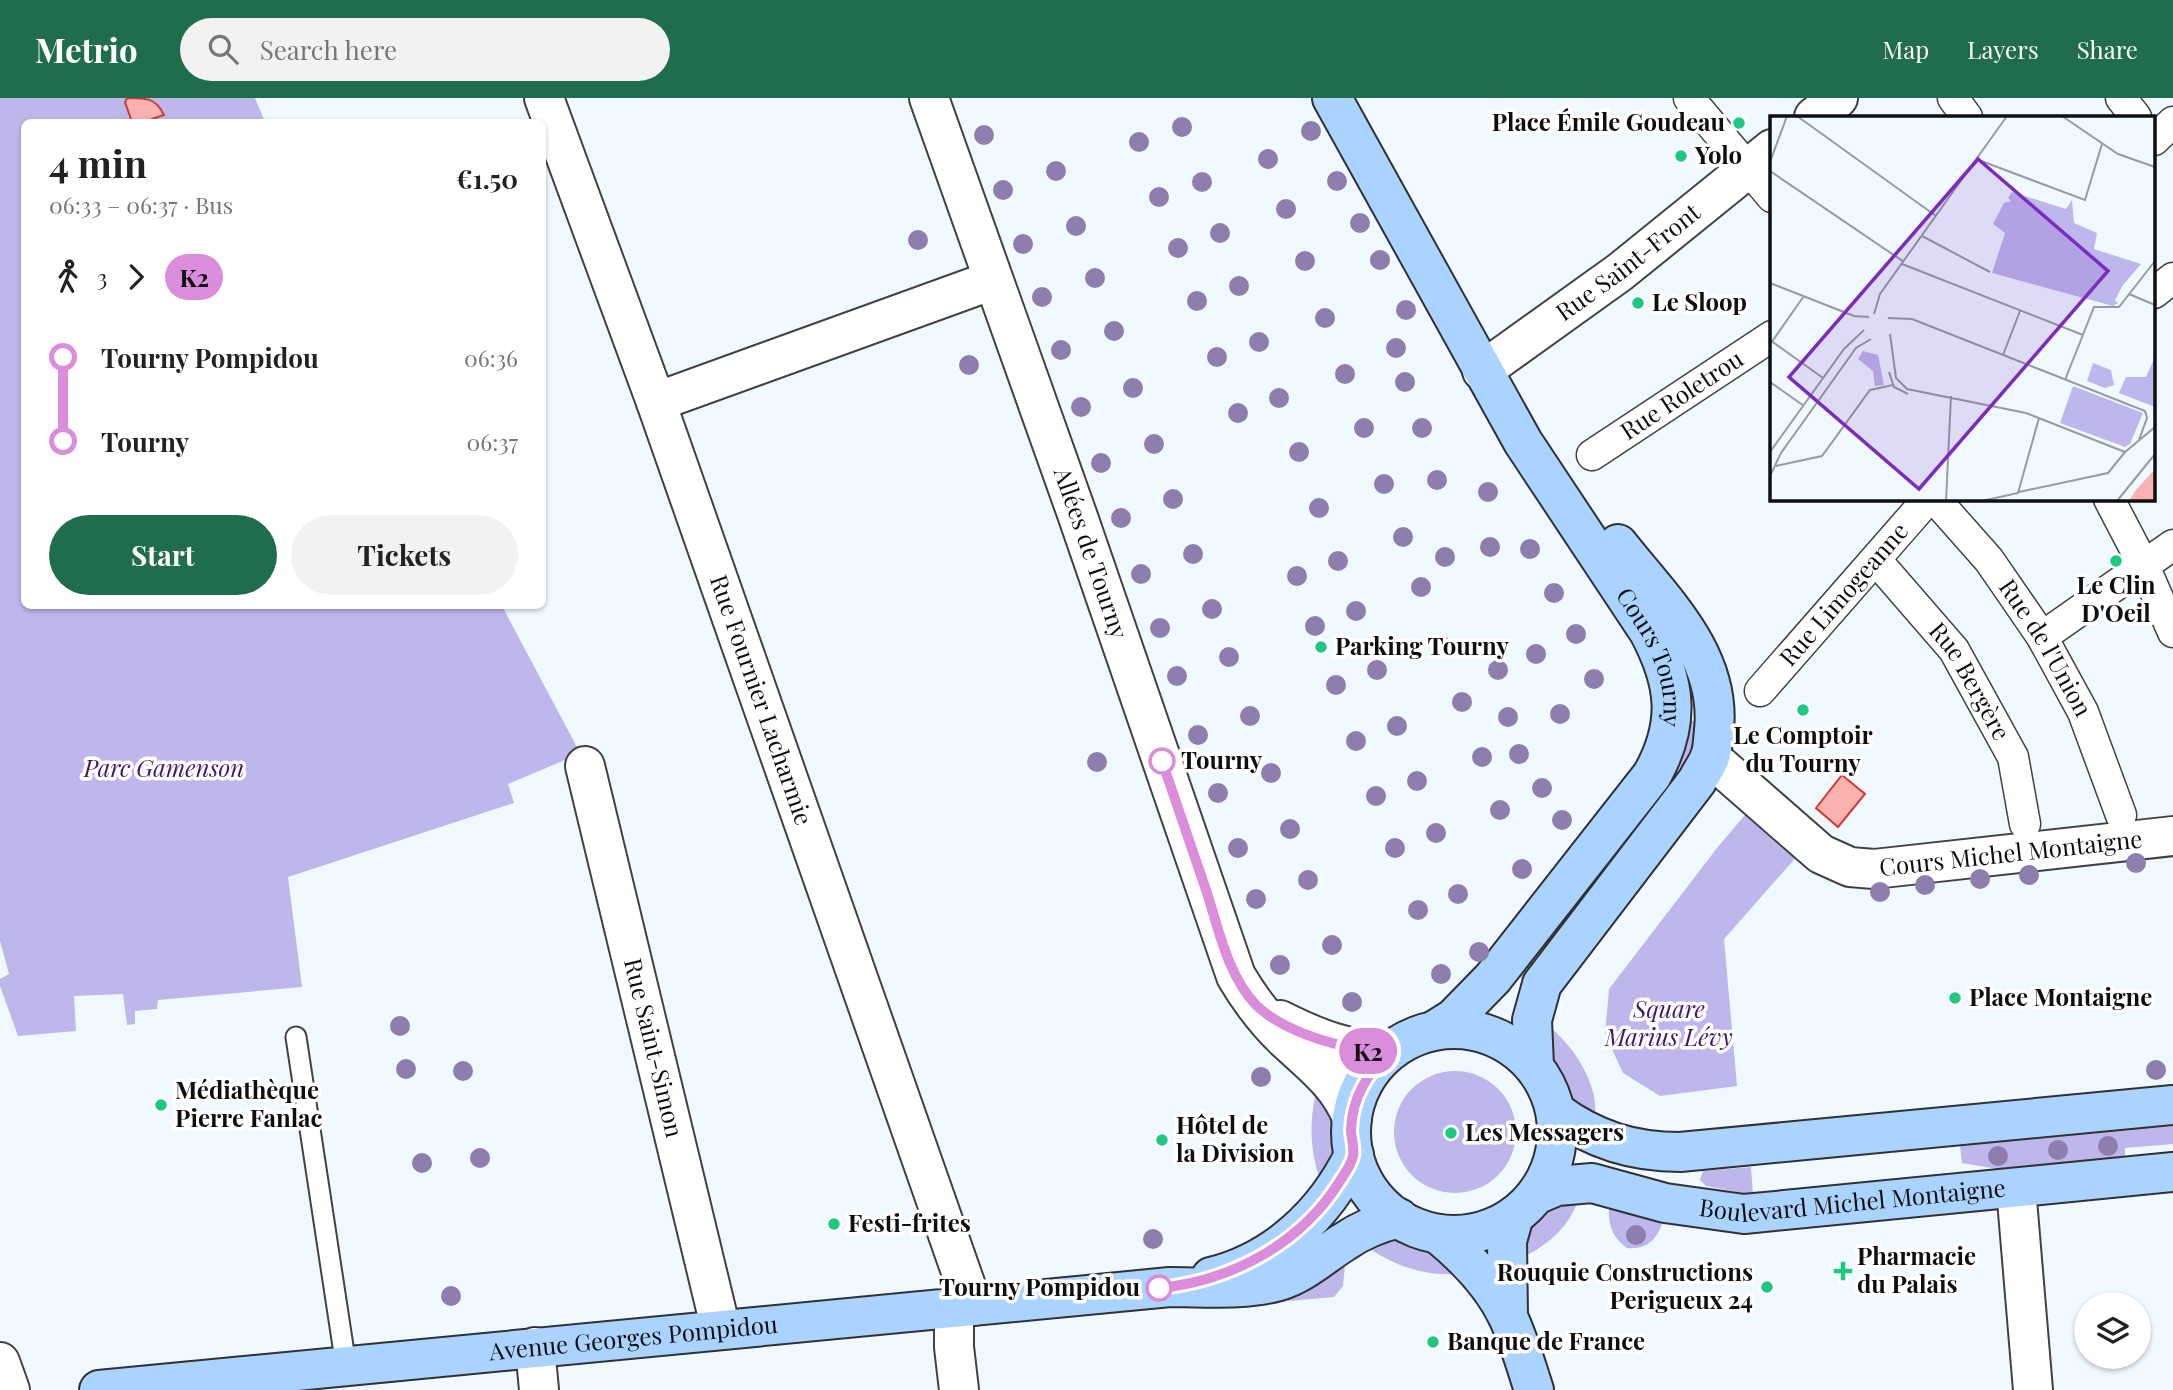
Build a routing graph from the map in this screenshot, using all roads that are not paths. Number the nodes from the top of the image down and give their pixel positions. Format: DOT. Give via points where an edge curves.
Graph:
graph roads {
  1 [pos="544,98"];
  2 [pos="929,98"];
  3 [pos="1332,98"];
  4 [pos="1689,98"];
  5 [pos="1953,98"];
  6 [pos="2121,98"];
  7 [pos="1966,116"];
  8 [pos="2135,116"];
  9 [pos="2173,122"];
  10 [pos="2156,138"];
  11 [pos="1764,172"];
  12 [pos="2173,278"];
  13 [pos="993,280"];
  14 [pos="2156,291"];
  15 [pos="1770,337"];
  16 [pos="1482,371"];
  17 [pos="656,402"];
  18 [pos="1502,405"];
  19 [pos="1592,455"];
  20 [pos="1927,500"];
  21 [pos="1936,500"];
  22 [pos="2110,500"];
  23 [pos="2173,545"];
  24 [pos="1875,560"];
  25 [pos="2144,566"];
  26 [pos="2173,632"];
  27 [pos="2042,638"];
  28 [pos="1760,691"];
  29 [pos="1710,757"];
  30 [pos="585,766"];
  31 [pos="2121,815"];
  32 [pos="2025,824"];
  33 [pos="2173,836"];
  34 [pos="1257,1006"];
  35 [pos="1435,1030"];
  36 [pos="296,1037"];
  37 [pos="1390,1051"];
  38 [pos="1534,1066"];
  39 [pos="2173,1105"];
  40 [pos="1556,1112"];
  41 [pos="1353,1137"];
  42 [pos="2173,1172"];
  43 [pos="2016,1188"];
  44 [pos="1526,1205"];
  45 [pos="1399,1218"];
  46 [pos="1438,1234"];
  47 [pos="1170,1287"];
  48 [pos="964,1307"];
  49 [pos="1508,1317"];
  50 [pos="721,1330"];
  51 [pos="535,1347"];
  52 [pos="0,1362"];
  53 [pos="346,1366"];
  54 [pos="10,1390"];
  55 [pos="99,1390"];
  56 [pos="539,1390"];
  57 [pos="959,1390"];
  58 [pos="1534,1390"];
  59 [pos="2033,1390"];
  1 -- 17 [label="street, Rue Fournier Lacharmie"];
  2 -- 13 [label="street, Allées de Tourny"];
  3 -- 16 [label="main road, Cours Tourny"];
  4 -- 11 [label="street"];
  5 -- 7 [label="street"];
  6 -- 8 [label="street"];
  9 -- 10 [label="street"];
  11 -- 16 [label="street, Rue Saint-Front"];
  12 -- 14 [label="street"];
  13 -- 17 [label="street"];
  13 -- 34 [label="street, Allées de Tourny" via="1227,953"];
  15 -- 19 [label="street, Rue Roletrou"];
  16 -- 18 [label="main road, Cours Tourny"];
  17 -- 48 [label="street, Rue Fournier Lacharmie"];
  18 -- 29 [label="main road, Cours Tourny" via="1539,445 1696,644 1709,674 1714,703"];
  18 -- 35 [label="main road, Cours Tourny" via="1649,632 1662,656 1673,708 1669,736 1652,775 1493,978"];
  20 -- 24 [label="street, Rue Limogeanne"];
  21 -- 27 [label="street, Rue de l'Union" via="1989,560"];
  22 -- 25 [label="street"];
  23 -- 25 [label="street"];
  24 -- 28 [label="street, Rue Limogeanne"];
  24 -- 32 [label="street, Rue Bergère" via="1954,650 2013,758"];
  25 -- 26 [label="street"];
  25 -- 27 [label="street"];
  27 -- 31 [label="street, Rue de l'Union" via="2083,712"];
  29 -- 33 [label="street, Cours Michel Montaigne" via="1821,854 1850,867 1874,869"];
  29 -- 38 [label="main road, Cours Tourny" via="1672,815 1542,984 1532,1020"];
  30 -- 50 [label="street, Rue Saint-Simon"];
  34 -- 37 [label="street, Allées de Tourny" via="1325,1041 1360,1051"];
  34 -- 41 [label="street, Allées de Tourny" via="1283,1038 1330,1081 1347,1106"];
  35 -- 37 [label="main road"];
  35 -- 38 [label="main road" via="1466,1029 1491,1036"];
  36 -- 53 [label="lane"];
  37 -- 41 [label="main road" via="1359,1093"];
  38 -- 40 [label="main road"];
  39 -- 40 [label="main road" via="1680,1152 1612,1143"];
  40 -- 44 [label="main road" via="1555,1155"];
  41 -- 45 [label="main road" via="1361,1177 1373,1196"];
  41 -- 47 [label="main road, Avenue Georges Pompidou" via="1346,1172 1318,1212 1279,1246 1223,1274"];
  42 -- 43 [label="main road, Boulevard Michel Montaigne"];
  43 -- 44 [label="main road, Boulevard Michel Montaigne" via="1744,1214 1665,1203 1592,1183 1557,1186"];
  43 -- 59 [label="street"];
  44 -- 46 [label="main road" via="1491,1229"];
  44 -- 49 [label="main road" via="1507,1241"];
  45 -- 46 [label="main road"];
  45 -- 47 [label="main road, Avenue Georges Pompidou" via="1352,1236 1279,1281"];
  46 -- 49 [label="main road" via="1472,1264"];
  47 -- 48 [label="main road, Avenue Georges Pompidou"];
  48 -- 50 [label="main road, Avenue Georges Pompidou"];
  48 -- 57 [label="street, Rue Fournier Lacharmie" via="954,1347"];
  49 -- 58 [label="main road"];
  50 -- 51 [label="main road, Avenue Georges Pompidou"];
  51 -- 53 [label="main road, Avenue Georges Pompidou"];
  51 -- 56 [label="street"];
  52 -- 54 [label="street"];
  53 -- 55 [label="main road, Avenue Georges Pompidou"];
}
